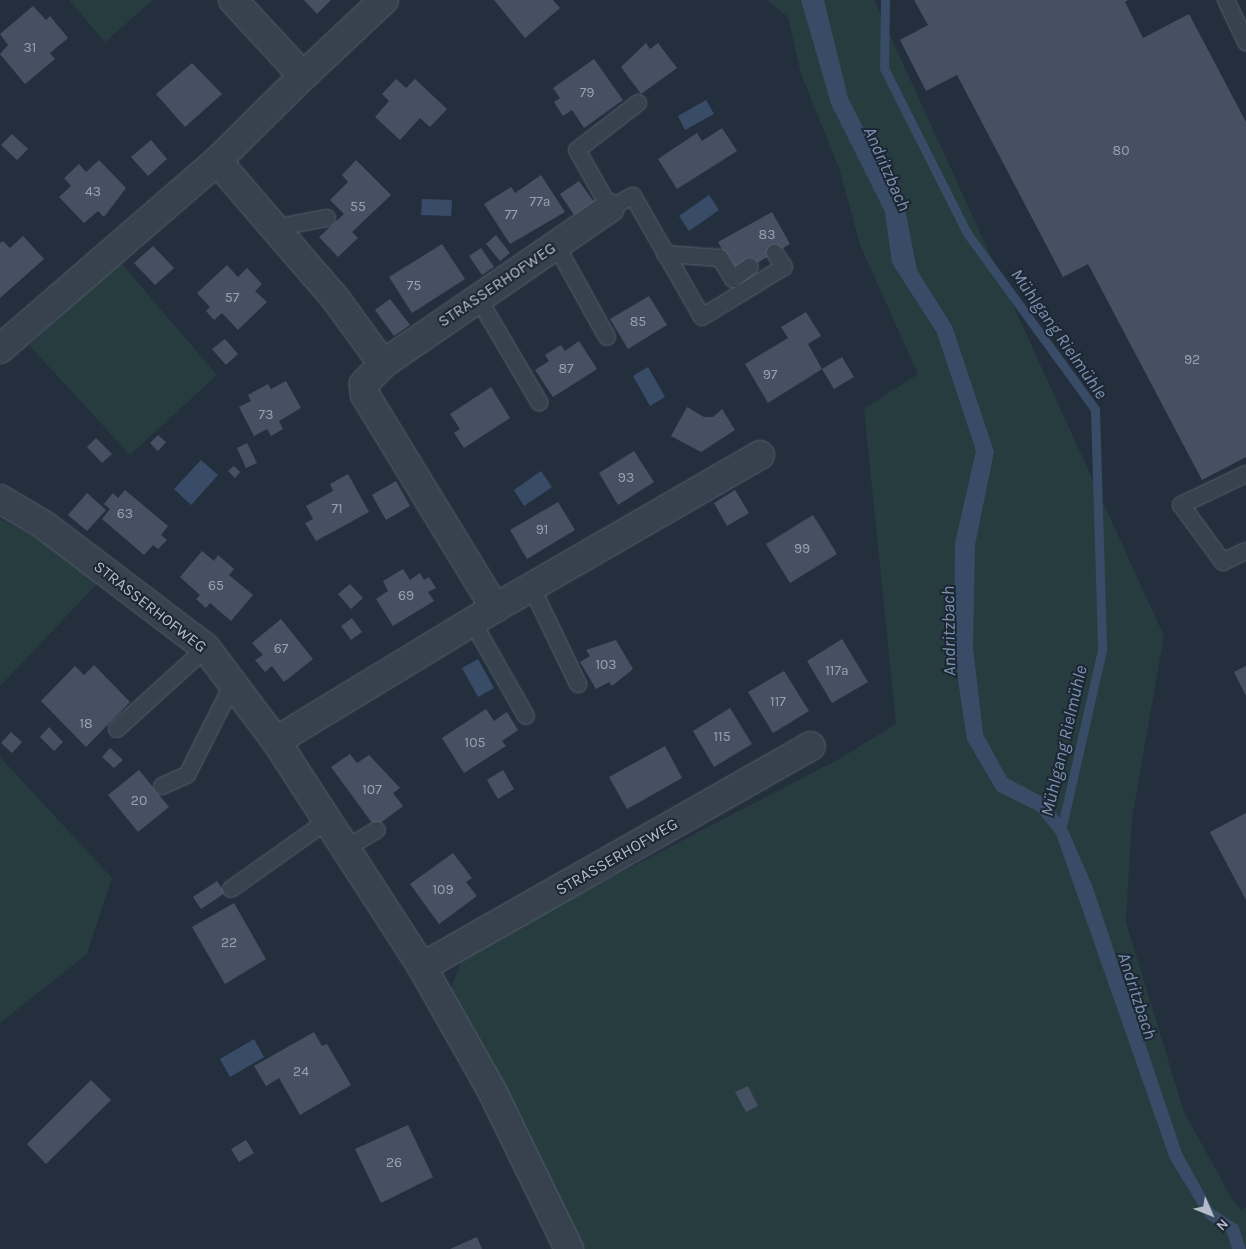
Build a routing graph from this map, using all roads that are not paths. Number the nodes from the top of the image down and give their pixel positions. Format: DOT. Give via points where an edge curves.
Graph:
graph roads {
  1 [pos="233,0"];
  2 [pos="384,0"];
  3 [pos="1226,0"];
  4 [pos="1246,42"];
  5 [pos="303,76"];
  6 [pos="638,103"];
  7 [pos="217,161"];
  8 [pos="610,208"];
  9 [pos="327,218"];
  10 [pos="274,228"];
  11 [pos="556,245"];
  12 [pos="775,252"];
  13 [pos="665,254"];
  14 [pos="750,266"];
  15 [pos="478,298"];
  16 [pos="607,337"];
  17 [pos="0,349"];
  18 [pos="383,364"];
  19 [pos="539,402"];
  20 [pos="760,455"];
  21 [pos="1246,474"];
  22 [pos="0,500"];
  23 [pos="1246,550"];
  24 [pos="531,586"];
  25 [pos="483,614"];
  26 [pos="206,648"];
  27 [pos="233,684"];
  28 [pos="578,684"];
  29 [pos="526,716"];
  30 [pos="117,729"];
  31 [pos="276,741"];
  32 [pos="810,746"];
  33 [pos="162,786"];
  34 [pos="327,821"];
  35 [pos="377,830"];
  36 [pos="345,849"];
  37 [pos="231,889"];
  38 [pos="422,966"];
  39 [pos="569,1249"];
  1 -- 5 [label="street"];
  2 -- 5 [label="street"];
  3 -- 4 [label="lane"];
  5 -- 7 [label="street"];
  6 -- 8 [label="lane" via="577,150"];
  7 -- 10 [label="street"];
  7 -- 17 [label="street"];
  8 -- 11 [label="street, STRASSERHOFWEG"];
  8 -- 13 [label="lane" via="633,196"];
  9 -- 10 [label="lane"];
  10 -- 18 [label="street" via="335,298"];
  11 -- 15 [label="street, STRASSERHOFWEG"];
  11 -- 16 [label="lane"];
  12 -- 13 [label="lane" via="784,267 702,317"];
  13 -- 14 [label="lane" via="720,258 733,279"];
  15 -- 18 [label="street, STRASSERHOFWEG"];
  15 -- 19 [label="lane"];
  18 -- 25 [label="street, STRASSERHOFWEG" via="364,384 365,395"];
  20 -- 24 [label="street"];
  21 -- 23 [label="lane" via="1181,505 1223,562"];
  22 -- 26 [label="street, STRASSERHOFWEG" via="44,525"];
  24 -- 25 [label="street"];
  24 -- 28 [label="lane"];
  25 -- 29 [label="lane"];
  25 -- 31 [label="street"];
  26 -- 27 [label="street, STRASSERHOFWEG"];
  26 -- 30 [label="lane"];
  27 -- 31 [label="street, STRASSERHOFWEG"];
  27 -- 33 [label="lane" via="186,775"];
  31 -- 34 [label="street, STRASSERHOFWEG"];
  32 -- 38 [label="street, STRASSERHOFWEG"];
  34 -- 36 [label="street, STRASSERHOFWEG"];
  34 -- 37 [label="lane"];
  35 -- 36 [label="lane"];
  36 -- 38 [label="street, STRASSERHOFWEG"];
  38 -- 39 [label="street, STRASSERHOFWEG" via="491,1089"];
}
